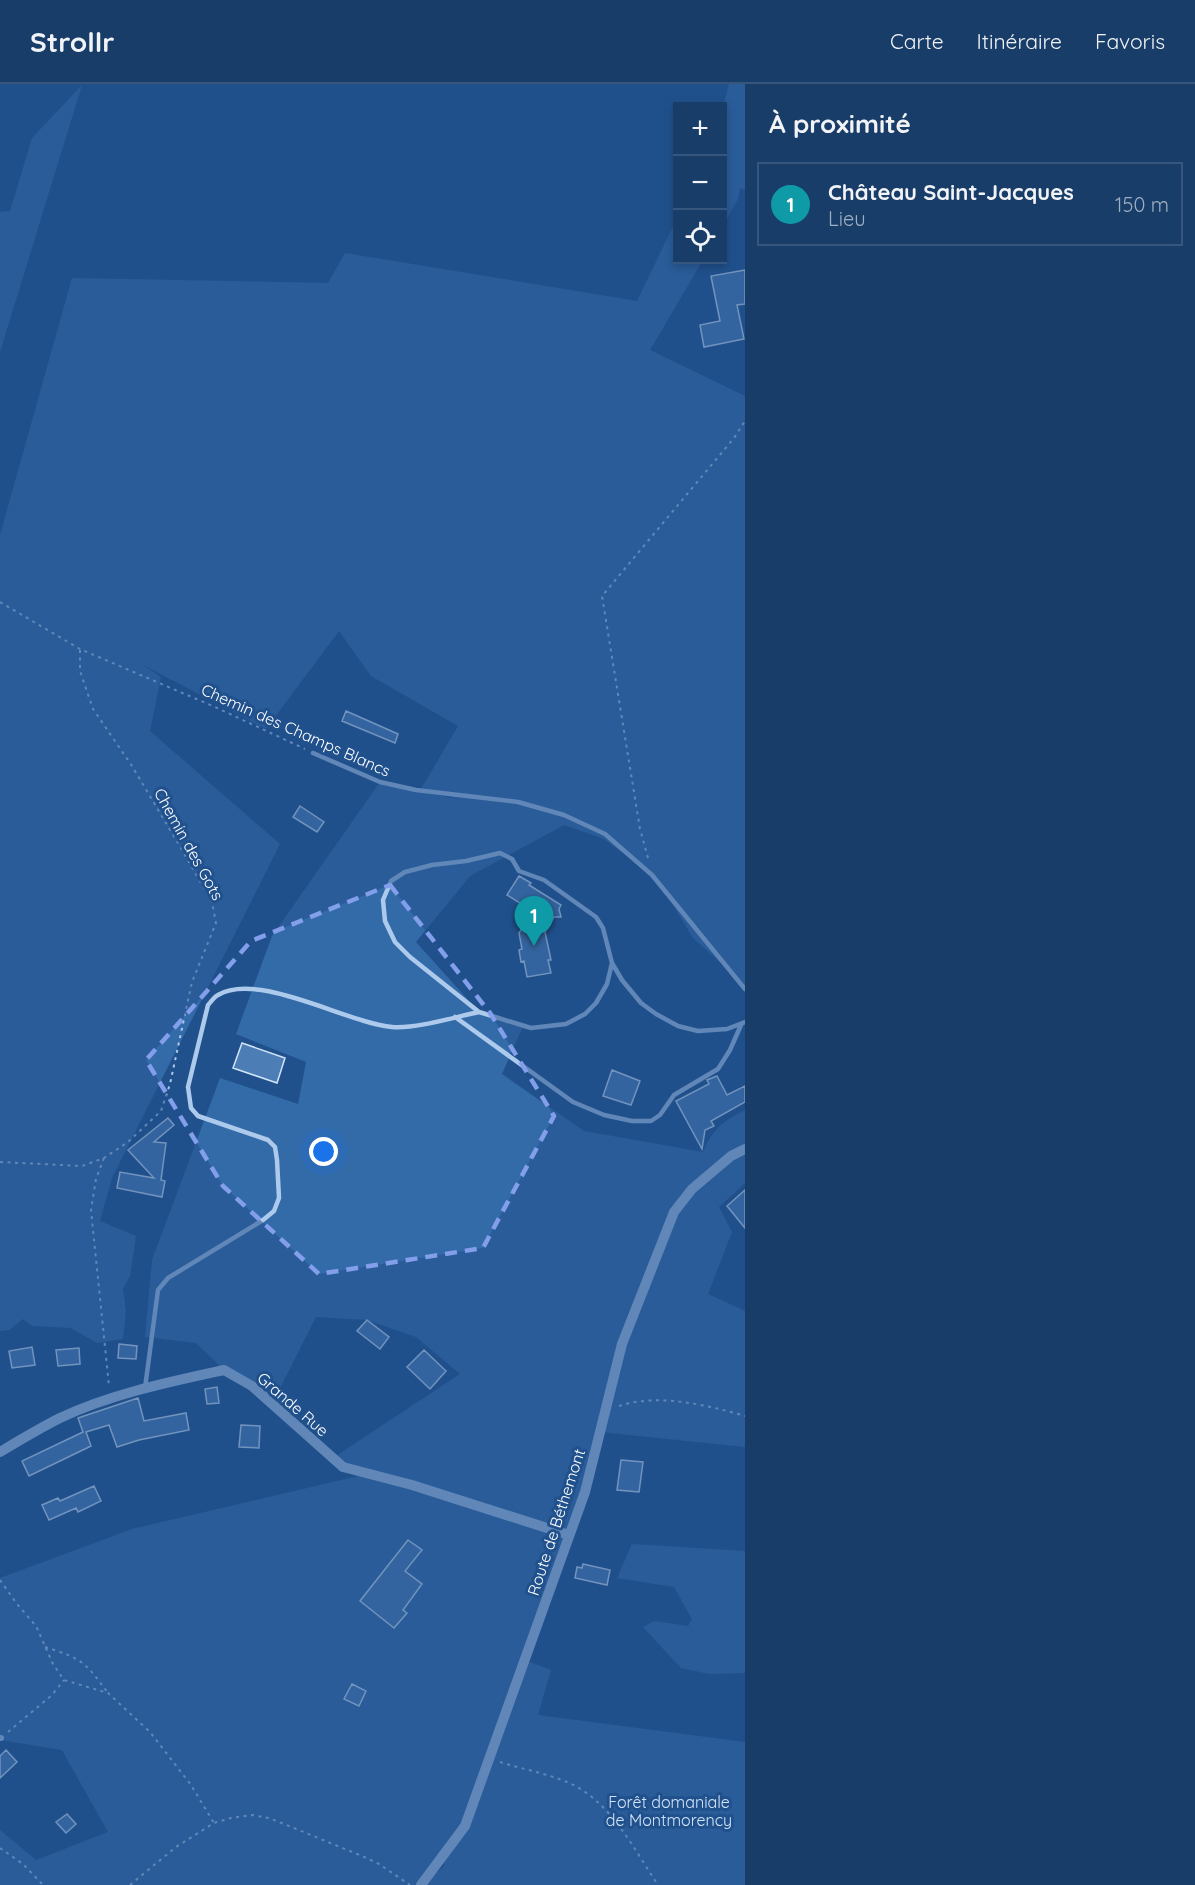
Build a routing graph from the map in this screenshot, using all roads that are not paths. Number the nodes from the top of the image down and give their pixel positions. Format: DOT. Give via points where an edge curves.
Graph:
graph roads {
  1 [pos="313,753"];
  2 [pos="612,963"];
  3 [pos="745,989"];
  4 [pos="479,1012"];
  5 [pos="455,1017"];
  6 [pos="743,1024"];
  7 [pos="745,1149"];
  8 [pos="145,1389"];
  9 [pos="0,1452"];
  10 [pos="569,1535"];
  11 [pos="421,1885"];
  1 -- 3 [label="lane, Chemin des Champs Blancs" via="380,782 518,802 564,815 605,834 652,875"];
  2 -- 4 [label="lane" via="596,1004 566,1024 531,1028"];
  2 -- 4 [label="lane" via="596,917 544,880 519,871 512,859 500,854 405,872 391,881 383,900 385,921 395,942"];
  2 -- 6 [label="lane" via="641,1003 678,1026 698,1031"];
  4 -- 5 [label="lane"];
  5 -- 6 [label="lane" via="573,1102 604,1115 633,1121 651,1121 674,1095 718,1069"];
  5 -- 8 [label="lane" via="393,1027 288,995 238,989 218,995 208,1005 188,1087 191,1108 198,1116 268,1140 275,1147 279,1198 274,1211 263,1220 168,1278 158,1290"];
  7 -- 10 [label="street, Route de Béthemont" via="692,1189 674,1212 622,1344 585,1492"];
  8 -- 9 [label="street, Grande Rue" via="61,1418"];
  8 -- 10 [label="street, Grande Rue" via="224,1370 252,1386 343,1467"];
  10 -- 11 [label="street, Route de Béthemont" via="465,1826"];
}
